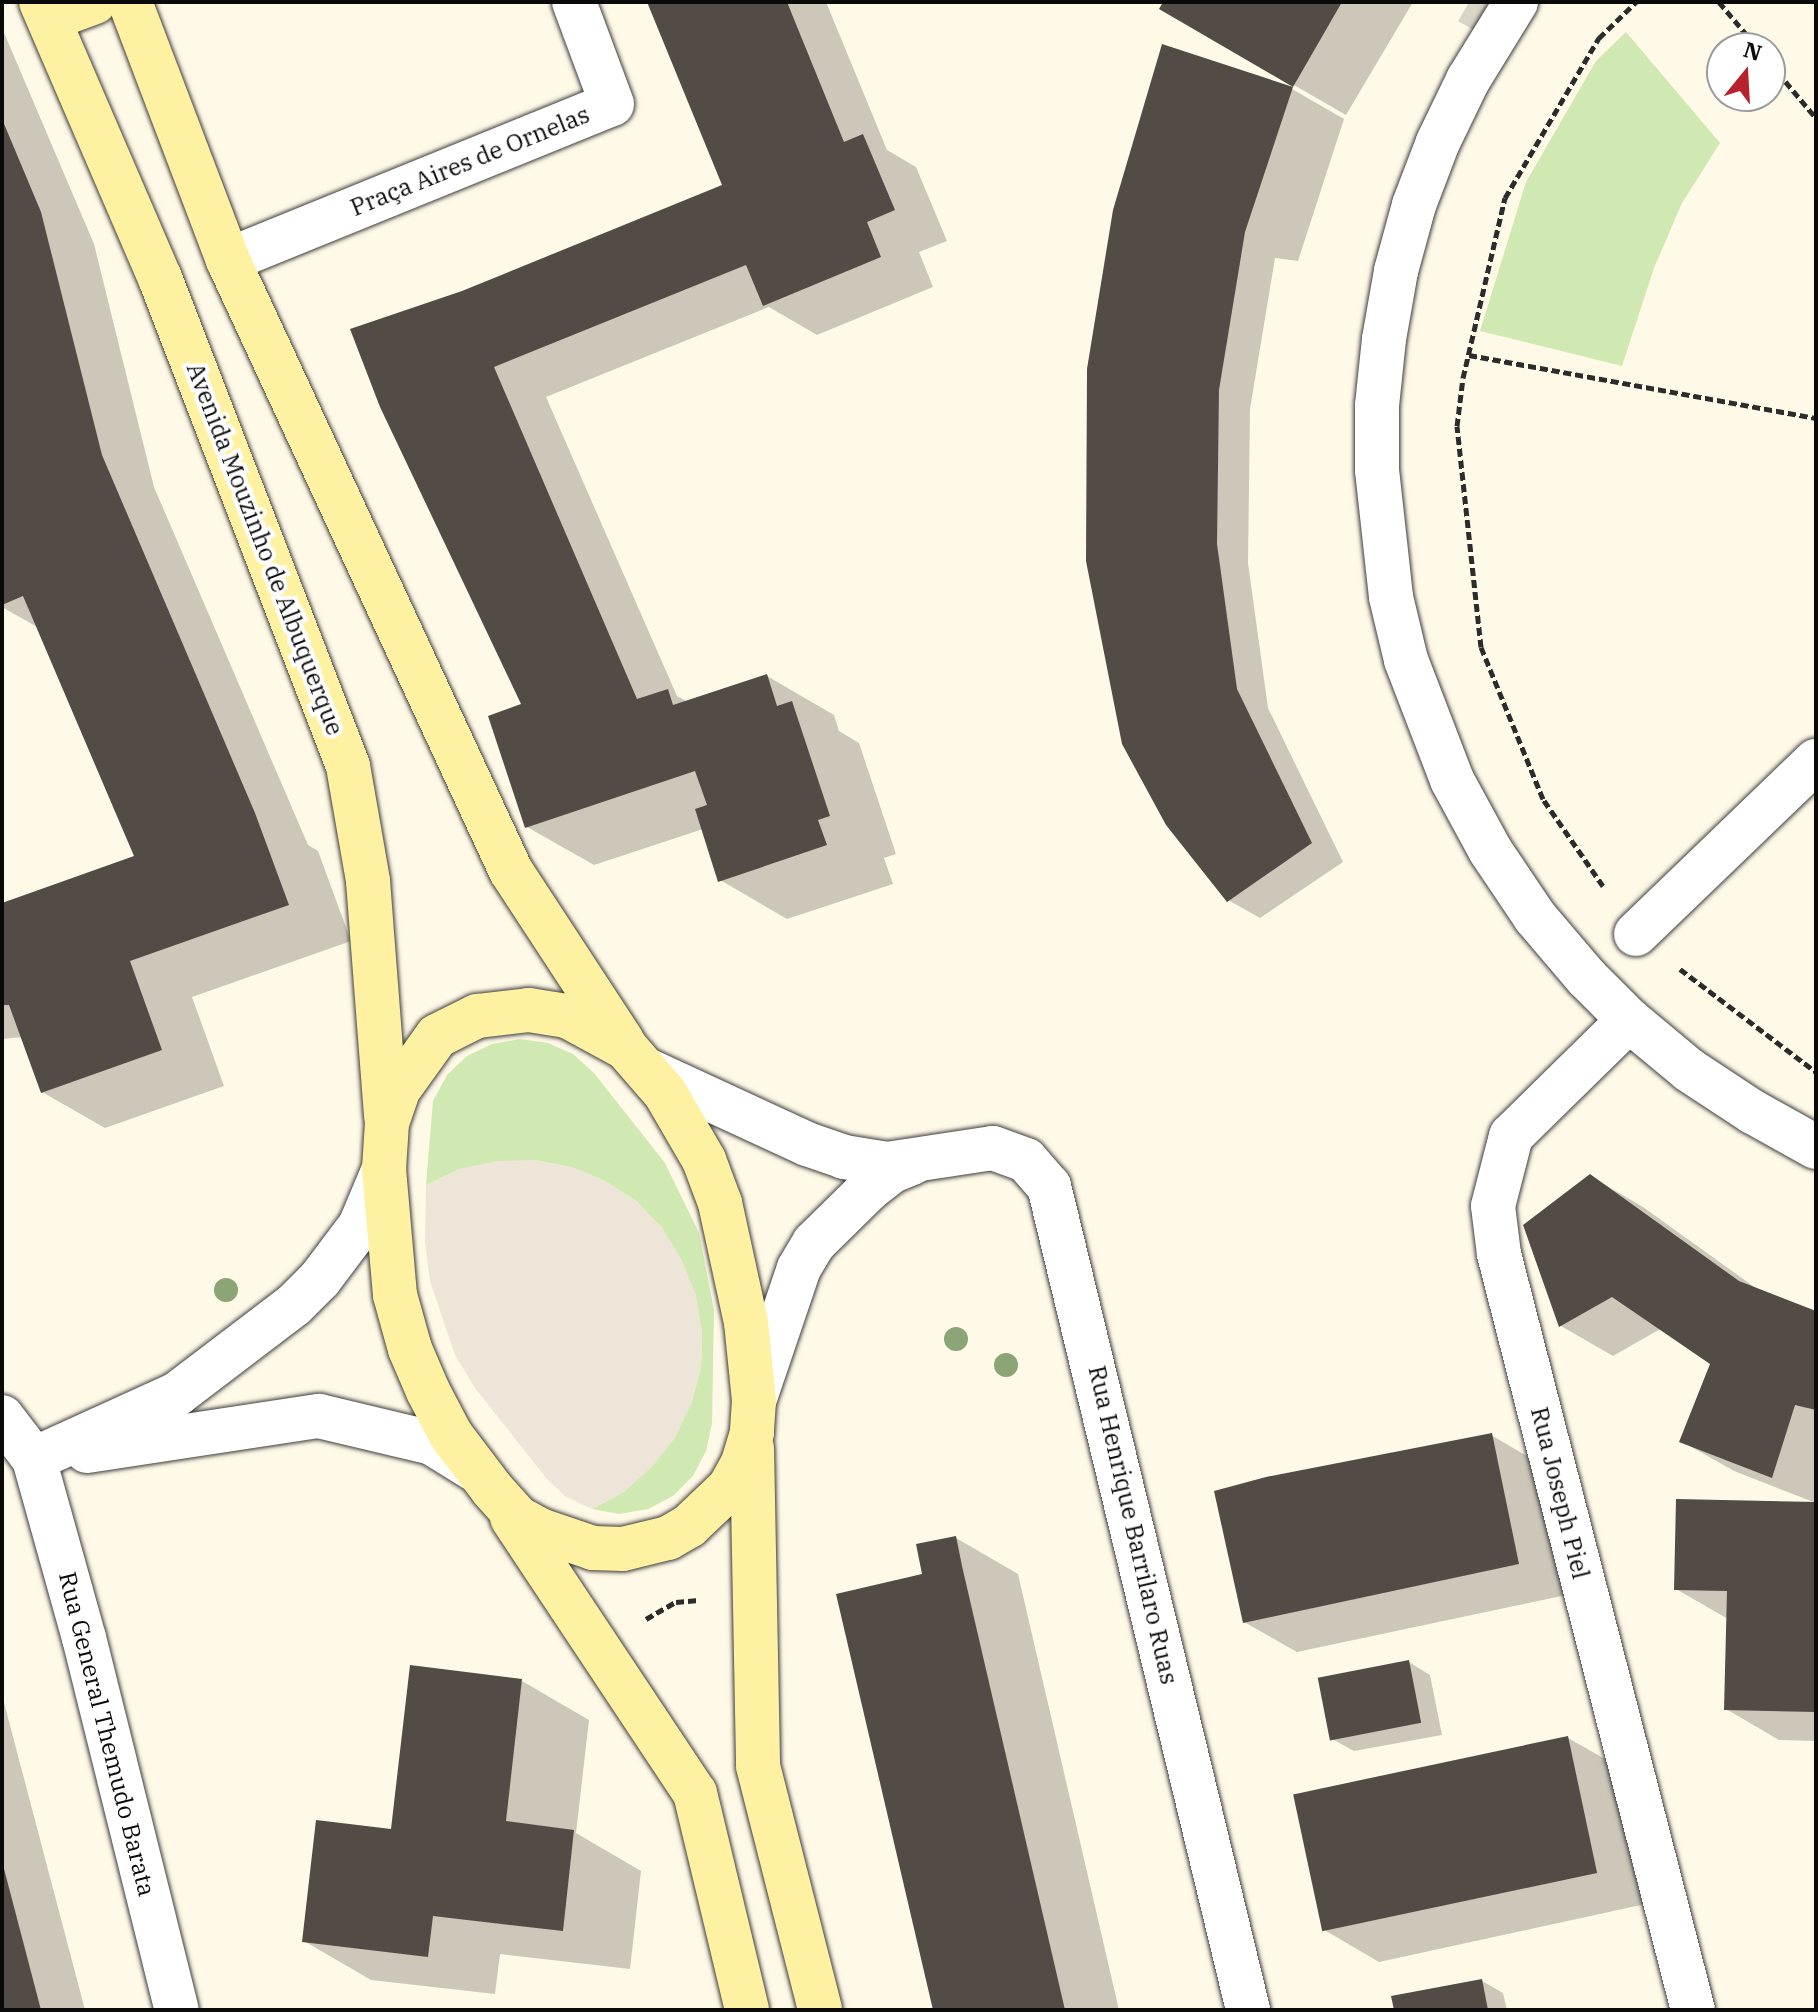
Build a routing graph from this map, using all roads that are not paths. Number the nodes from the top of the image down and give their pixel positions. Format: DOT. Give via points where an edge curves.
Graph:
graph roads {
  1 [pos="95,2"];
  2 [pos="130,2"];
  3 [pos="574,2"];
  4 [pos="1516,2"];
  5 [pos="45,11"];
  6 [pos="228,260"];
  7 [pos="160,278"];
  8 [pos="1816,761"];
  9 [pos="1636,934"];
  10 [pos="1629,1020"];
  11 [pos="638,1059"];
  12 [pos="387,1123"];
  13 [pos="1816,1147"];
  14 [pos="916,1161"];
  15 [pos="384,1169"];
  16 [pos="2,1417"];
  17 [pos="753,1417"];
  18 [pos="34,1459"];
  19 [pos="483,1479"];
  20 [pos="177,2010"];
  21 [pos="747,2010"];
  22 [pos="820,2010"];
  23 [pos="1248,2010"];
  24 [pos="1693,2010"];
  1 -- 5 [label="main road"];
  2 -- 6 [label="main road"];
  3 -- 6 [label="street, Praça Aires de Ornelas" via="612,104"];
  4 -- 10 [label="street" via="1438,142 1396,271 1377,406 1382,534 1406,660 1452,780 1535,917"];
  5 -- 7 [label="main road, Avenida Mouzinho de Albuquerque"];
  6 -- 7 [label="main road"];
  6 -- 11 [label="main road" via="511,871"];
  7 -- 12 [label="main road, Avenida Mouzinho de Albuquerque" via="348,766 368,881"];
  8 -- 9 [label="street"];
  10 -- 13 [label="street" via="1689,1070"];
  10 -- 24 [label="street, Rua Joseph Piel" via="1511,1136 1493,1206 1499,1254"];
  11 -- 12 [label="main road" via="567,1016 529,1010 477,1016 437,1036 399,1089"];
  11 -- 14 [label="street, Rua Henrique Barrilaro Ruas" via="807,1144 868,1164"];
  11 -- 17 [label="main road" via="704,1160 720,1203 746,1322"];
  12 -- 15 [label="main road"];
  14 -- 17 [label="street, Rua Henrique Barrilaro Ruas" via="869,1189 814,1243 799,1268"];
  14 -- 23 [label="street, Rua Henrique Barrilaro Ruas" via="977,1148 1011,1151 1039,1172 1054,1199"];
  15 -- 18 [label="street" via="360,1226 294,1305 177,1394"];
  15 -- 19 [label="main road" via="395,1295 410,1349 445,1424"];
  16 -- 18 [label="street"];
  17 -- 19 [label="main road" via="743,1463 729,1488 668,1538 623,1549 593,1548 540,1530 517,1517"];
  17 -- 22 [label="main road" via="758,1766"];
  18 -- 19 [label="street" via="319,1416 432,1443"];
  18 -- 20 [label="street, Rua General Themudo Barata"];
  19 -- 21 [label="main road" via="600,1645 695,1793"];
}
